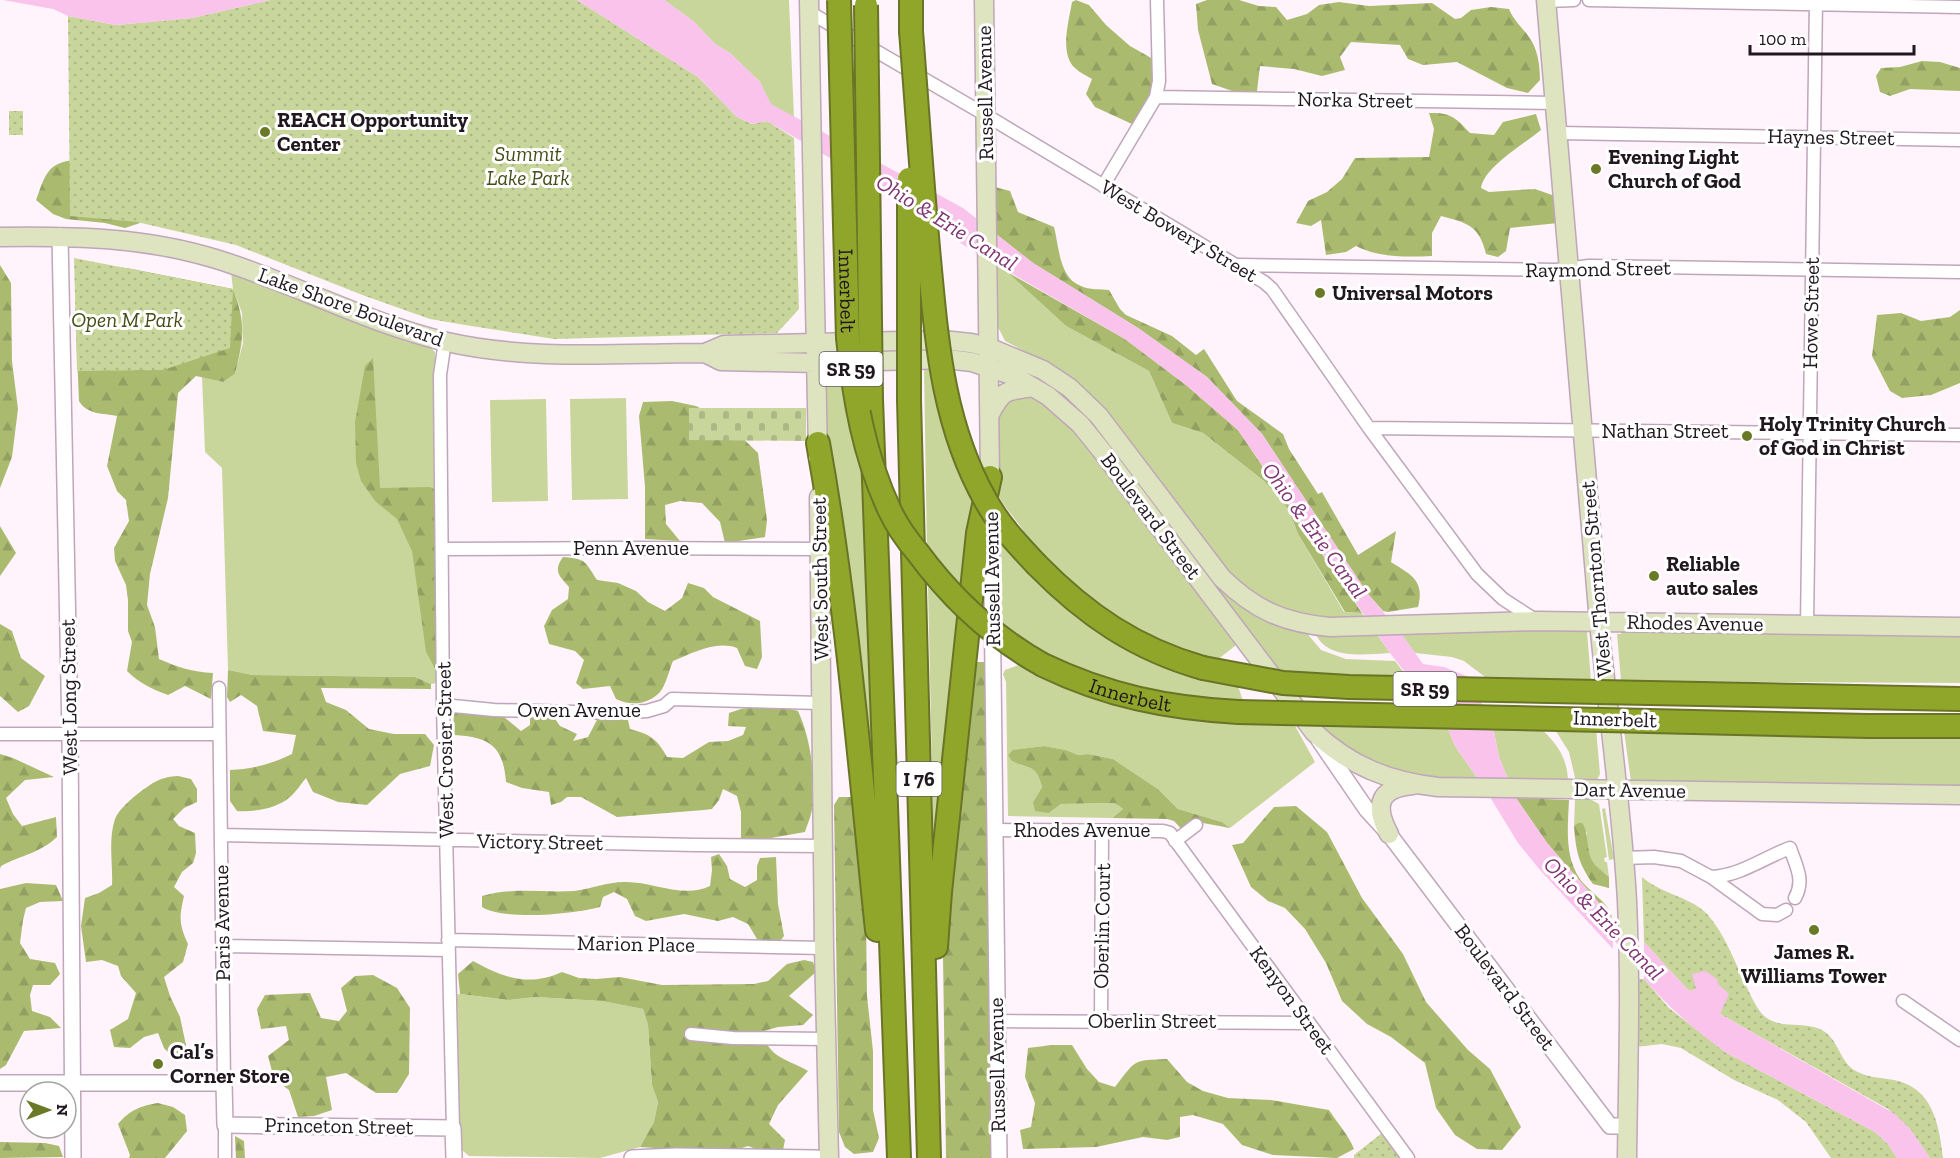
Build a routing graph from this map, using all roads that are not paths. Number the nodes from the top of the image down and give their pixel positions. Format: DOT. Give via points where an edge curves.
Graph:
graph roads {
  1 [pos="839,0"];
  2 [pos="911,0"];
  3 [pos="984,0"];
  4 [pos="1157,0"];
  5 [pos="1574,0"];
  6 [pos="1589,0"];
  7 [pos="1546,1"];
  8 [pos="866,2"];
  9 [pos="1816,2"];
  10 [pos="809,6"];
  11 [pos="1960,7"];
  12 [pos="911,31"];
  13 [pos="1156,97"];
  14 [pos="1555,103"];
  15 [pos="984,114"];
  16 [pos="1558,133"];
  17 [pos="1814,137"];
  18 [pos="1960,140"];
  19 [pos="1103,186"];
  20 [pos="60,236"];
  21 [pos="0,237"];
  22 [pos="1236,265"];
  23 [pos="1569,269"];
  24 [pos="1812,270"];
  25 [pos="1960,272"];
  26 [pos="445,341"];
  27 [pos="815,344"];
  28 [pos="988,347"];
  29 [pos="705,353"];
  30 [pos="816,363"];
  31 [pos="988,366"];
  32 [pos="1033,387"];
  33 [pos="989,416"];
  34 [pos="1369,429"];
  35 [pos="1582,430"];
  36 [pos="1809,432"];
  37 [pos="1960,435"];
  38 [pos="818,443"];
  39 [pos="990,477"];
  40 [pos="442,549"];
  41 [pos="820,549"];
  42 [pos="1254,605"];
  43 [pos="1538,621"];
  44 [pos="1599,622"];
  45 [pos="1807,625"];
  46 [pos="1960,627"];
  47 [pos="219,688"];
  48 [pos="1960,699"];
  49 [pos="821,702"];
  50 [pos="443,705"];
  51 [pos="1960,726"];
  52 [pos="1314,732"];
  53 [pos="0,734"];
  54 [pos="219,734"];
  55 [pos="70,735"];
  56 [pos="1413,784"];
  57 [pos="1617,791"];
  58 [pos="1960,795"];
  59 [pos="1196,825"];
  60 [pos="995,830"];
  61 [pos="1102,831"];
  62 [pos="1389,834"];
  63 [pos="221,835"];
  64 [pos="447,839"];
  65 [pos="1175,841"];
  66 [pos="823,846"];
  67 [pos="1623,858"];
  68 [pos="1711,877"];
  69 [pos="1795,898"];
  70 [pos="1786,910"];
  71 [pos="448,945"];
  72 [pos="222,946"];
  73 [pos="824,948"];
  74 [pos="1903,1001"];
  75 [pos="996,1021"];
  76 [pos="1101,1021"];
  77 [pos="1308,1023"];
  78 [pos="691,1034"];
  79 [pos="826,1039"];
  80 [pos="1960,1040"];
  81 [pos="73,1080"];
  82 [pos="0,1083"];
  83 [pos="18,1083"];
  84 [pos="78,1083"];
  85 [pos="225,1083"];
  86 [pos="225,1125"];
  87 [pos="1627,1126"];
  88 [pos="453,1128"];
  89 [pos="73,1140"];
  90 [pos="899,1153"];
  91 [pos="73,1158"];
  92 [pos="225,1158"];
  93 [pos="454,1158"];
  94 [pos="632,1158"];
  95 [pos="817,1158"];
  96 [pos="829,1158"];
  97 [pos="929,1158"];
  98 [pos="999,1158"];
  99 [pos="1408,1158"];
  100 [pos="1627,1158"];
  1 -- 51 [label="highway, Innerbelt / SR 59, bridge" via="848,338 852,385 867,448 900,529 935,576 976,619 1017,650 1094,687 1146,702 1200,710"];
  2 -- 12 [label="highway, I 76"];
  3 -- 15 [label="main road, Russell Avenue"];
  4 -- 13 [label="street"];
  5 -- 7 [label="street"];
  6 -- 9 [label="street"];
  7 -- 14 [label="main road, West Thornton Street"];
  8 -- 90 [label="highway, I 76, bridge" via="871,399"];
  9 -- 11 [label="street"];
  9 -- 17 [label="street, Howe Street"];
  10 -- 15 [label="street, West Bowery Street"];
  10 -- 27 [label="main road, West South Street"];
  12 -- 48 [label="highway, Innerbelt / SR 59, bridge" via="934,316 941,372 961,446 986,502 1018,544 1068,596 1119,632 1161,654 1203,668 1283,683"];
  12 -- 97 [label="highway, I 76, bridge" via="909,400"];
  13 -- 14 [label="street, Norka Street"];
  13 -- 19 [label="street"];
  14 -- 16 [label="main road, West Thornton Street"];
  15 -- 19 [label="street, West Bowery Street"];
  15 -- 28 [label="main road, Russell Avenue"];
  16 -- 17 [label="street, Haynes Street"];
  16 -- 23 [label="main road, West Thornton Street"];
  17 -- 18 [label="street, Haynes Street"];
  17 -- 24 [label="street, Howe Street"];
  19 -- 22 [label="street, West Bowery Street"];
  20 -- 21 [label="main road, Lake Shore Boulevard"];
  20 -- 26 [label="main road, Lake Shore Boulevard" via="127,240 214,258 392,326"];
  20 -- 55 [label="street, West Long Street"];
  22 -- 23 [label="street, Raymond Street"];
  22 -- 34 [label="street, West Bowery Street" via="1272,289"];
  23 -- 24 [label="street, Raymond Street"];
  23 -- 35 [label="main road, West Thornton Street"];
  24 -- 25 [label="street, Raymond Street"];
  24 -- 36 [label="street, Howe Street"];
  26 -- 29 [label="main road, Lake Shore Boulevard" via="523,353"];
  26 -- 40 [label="street, West Crosier Street" via="440,375"];
  27 -- 28 [label="main road, Boulevard Street" via="942,340"];
  27 -- 29 [label="main road, Lake Shore Boulevard" via="724,345"];
  27 -- 30 [label="main road, West South Street"];
  28 -- 31 [label="main road, Russell Avenue"];
  28 -- 42 [label="main road, Boulevard Street" via="1043,370 1079,395 1099,416 1214,570"];
  29 -- 30 [label="main road, Lake Shore Boulevard" via="721,361"];
  30 -- 31 [label="main road, Boulevard Street" via="958,359"];
  30 -- 38 [label="main road, West South Street"];
  31 -- 32 [label="main road, Boulevard Street"];
  31 -- 33 [label="main road, Russell Avenue"];
  32 -- 33 [label="main road" via="1005,392"];
  32 -- 52 [label="main road, Boulevard Street" via="1080,424"];
  33 -- 39 [label="main road, Russell Avenue"];
  34 -- 35 [label="street, Nathan Street"];
  34 -- 43 [label="street, West Bowery Street" via="1477,574 1503,599"];
  35 -- 36 [label="street, Nathan Street"];
  35 -- 44 [label="main road, West Thornton Street"];
  36 -- 37 [label="street, Nathan Street"];
  36 -- 45 [label="street, Howe Street"];
  38 -- 41 [label="main road, West South Street"];
  38 -- 90 [label="highway" via="831,515 863,785"];
  39 -- 60 [label="street, Russell Avenue"];
  39 -- 97 [label="highway" via="978,533 940,892"];
  40 -- 41 [label="street, Penn Avenue"];
  40 -- 50 [label="street, West Crosier Street"];
  41 -- 49 [label="main road, West South Street"];
  42 -- 43 [label="main road, Rhodes Avenue" via="1296,623 1330,627"];
  43 -- 44 [label="main road, Rhodes Avenue"];
  44 -- 45 [label="main road, Rhodes Avenue"];
  44 -- 57 [label="main road, West Thornton Street"];
  45 -- 46 [label="main road, Rhodes Avenue"];
  47 -- 54 [label="street, Paris Avenue"];
  49 -- 50 [label="street, Owen Avenue" via="672,699 647,711 613,713"];
  49 -- 66 [label="main road, West South Street"];
  50 -- 64 [label="street, West Crosier Street"];
  52 -- 56 [label="main road, Dart Avenue" via="1363,768"];
  52 -- 62 [label="street, Boulevard Street" via="1367,810"];
  53 -- 55 [label="street"];
  54 -- 55 [label="street"];
  54 -- 63 [label="street, Paris Avenue"];
  55 -- 81 [label="street, West Long Street"];
  56 -- 57 [label="main road, Dart Avenue"];
  56 -- 62 [label="main road, Boulevard Street" via="1390,790 1382,800 1381,815"];
  57 -- 58 [label="main road, Dart Avenue"];
  57 -- 67 [label="main road, West Thornton Street"];
  59 -- 65 [label="street, Rhodes Avenue"];
  60 -- 61 [label="street, Rhodes Avenue"];
  60 -- 75 [label="street, Russell Avenue"];
  61 -- 65 [label="street, Rhodes Avenue" via="1163,831"];
  61 -- 76 [label="street, Oberlin Court"];
  62 -- 87 [label="street, Boulevard Street" via="1610,1126"];
  63 -- 64 [label="street, Victory Street"];
  63 -- 72 [label="street, Paris Avenue"];
  64 -- 66 [label="street, Victory Street"];
  64 -- 71 [label="street, West Crosier Street"];
  65 -- 77 [label="street, Kenyon Street"];
  66 -- 73 [label="main road, West South Street"];
  67 -- 68 [label="street" via="1681,861"];
  67 -- 87 [label="main road, West Thornton Street" via="1629,1002"];
  68 -- 69 [label="street" via="1736,874 1790,848 1800,879"];
  68 -- 70 [label="street" via="1762,914 1777,915"];
  71 -- 72 [label="street, Marion Place"];
  71 -- 73 [label="street, Marion Place"];
  71 -- 88 [label="street, West Crosier Street"];
  72 -- 85 [label="street, Paris Avenue"];
  73 -- 79 [label="main road, West South Street"];
  74 -- 80 [label="street"];
  75 -- 76 [label="street, Oberlin Street"];
  75 -- 98 [label="street, Russell Avenue"];
  76 -- 77 [label="street, Oberlin Street"];
  77 -- 99 [label="street, Kenyon Street"];
  78 -- 79 [label="street"];
  79 -- 96 [label="main road, West South Street"];
  82 -- 83 [label="street"];
  84 -- 85 [label="street"];
  85 -- 86 [label="street, Paris Avenue"];
  86 -- 88 [label="street, Princeton Street"];
  86 -- 92 [label="street, Paris Avenue"];
  87 -- 100 [label="main road, West Thornton Street"];
  88 -- 93 [label="street, West Crosier Street"];
  89 -- 91 [label="street, West Long Street"];
  94 -- 95 [label="street"];
}
